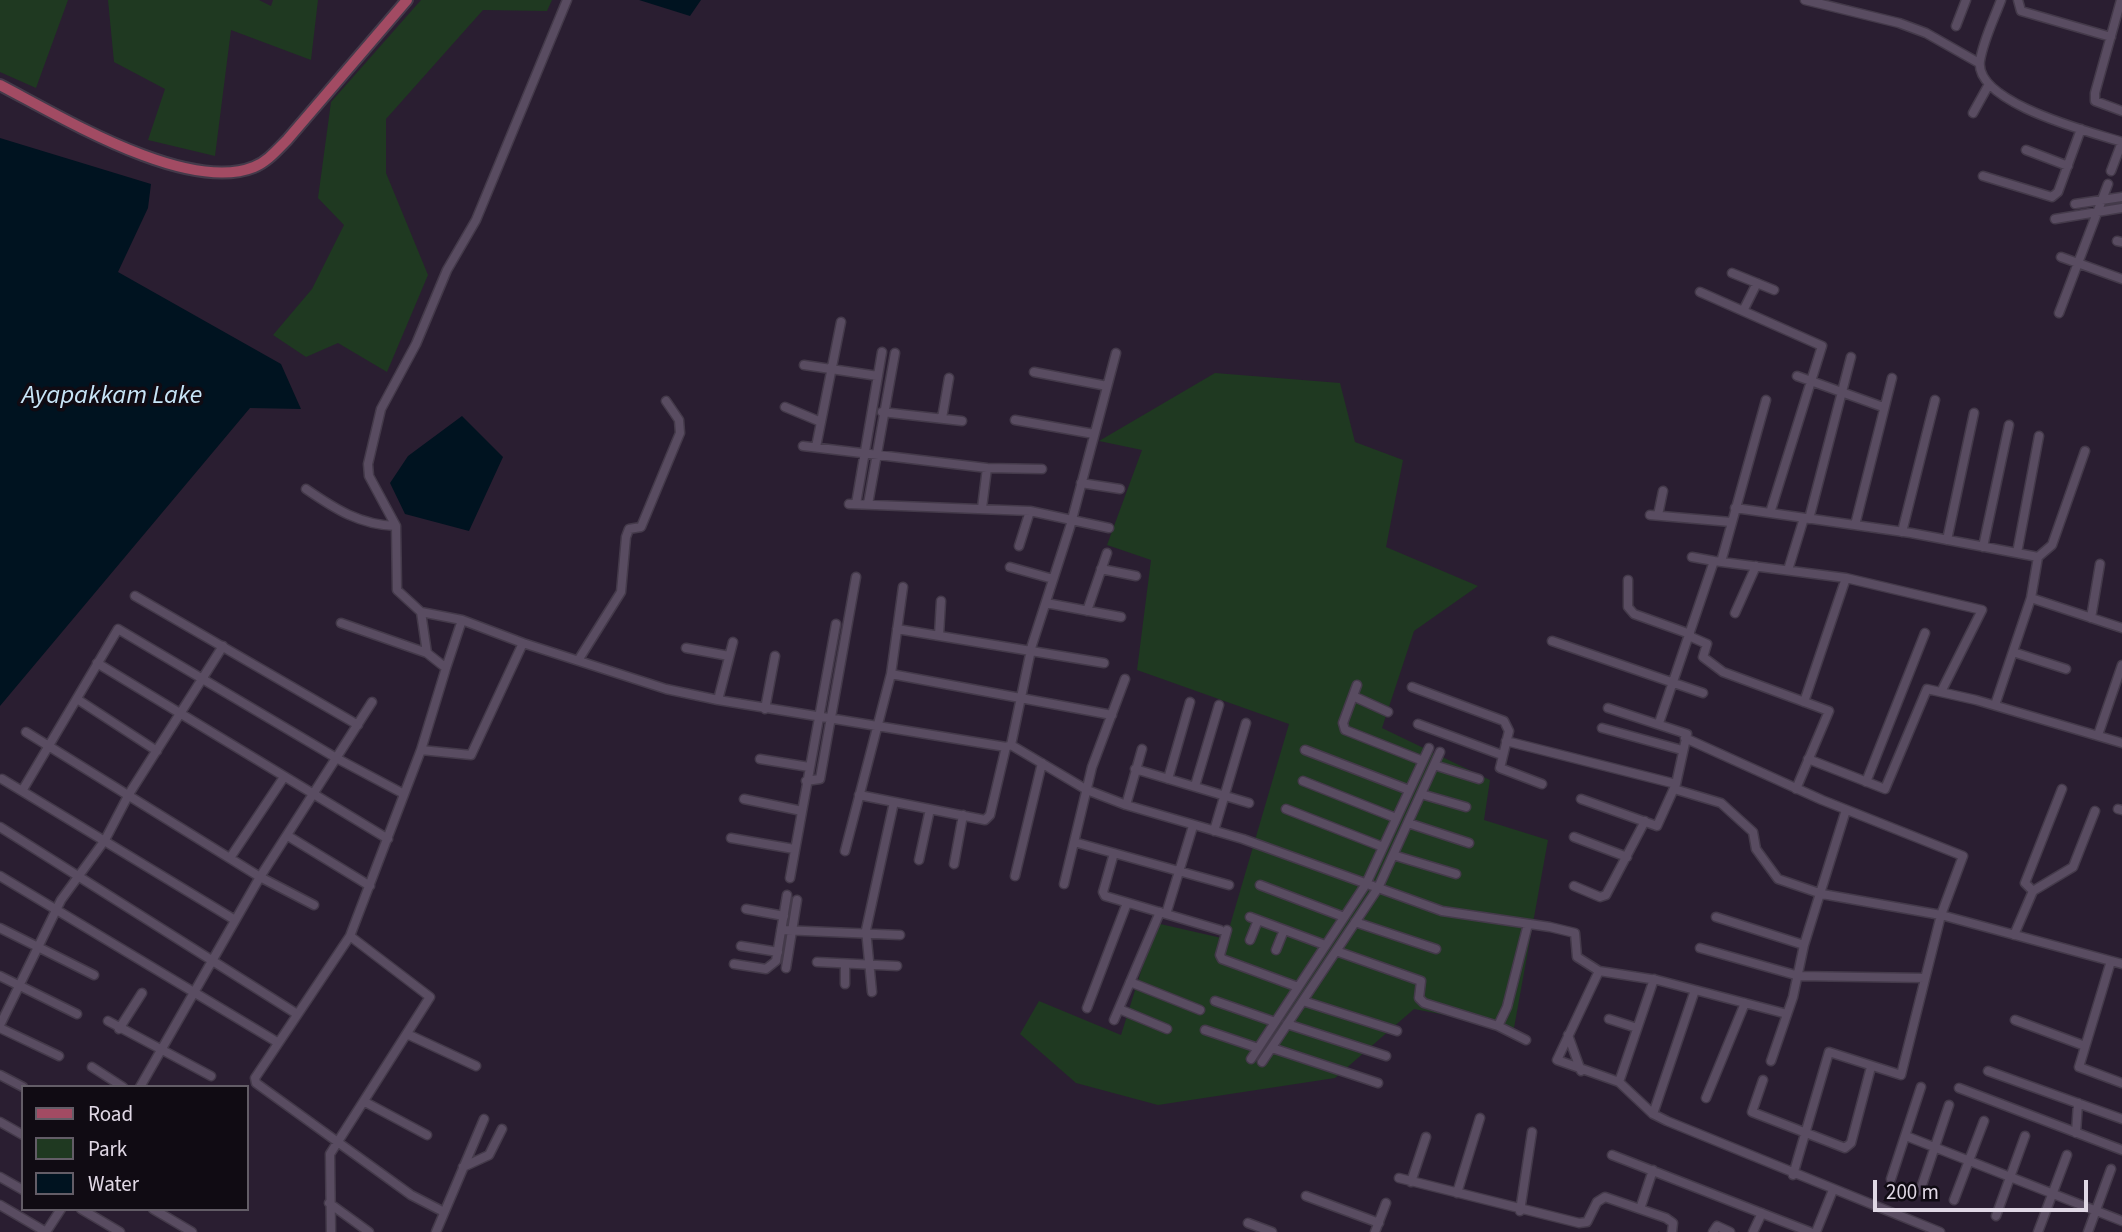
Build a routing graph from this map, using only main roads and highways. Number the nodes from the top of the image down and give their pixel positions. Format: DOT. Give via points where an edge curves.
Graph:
graph roads {
  1 [pos="407,0"];
  2 [pos="0,85"];
  1 -- 2 [label="main road" via="287,140 265,160 235,172 206,172 135,152"];
}
